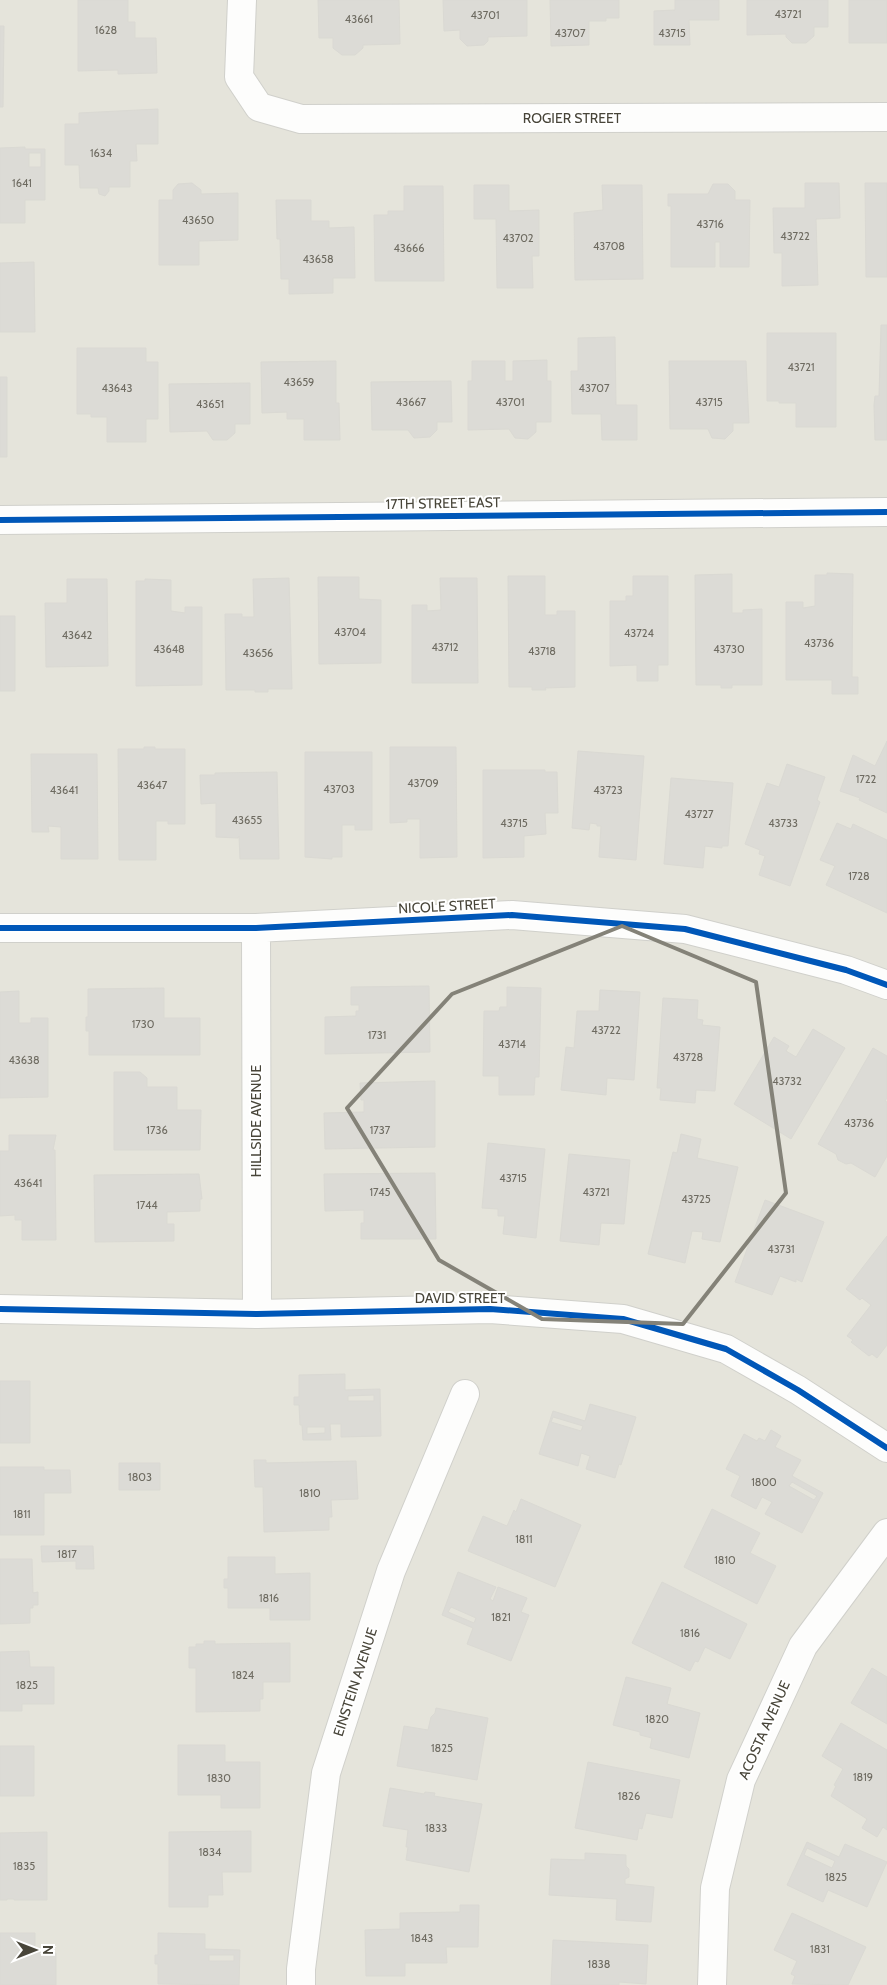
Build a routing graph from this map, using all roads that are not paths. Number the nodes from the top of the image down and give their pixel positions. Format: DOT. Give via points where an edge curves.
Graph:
graph roads {
  1 [pos="242,0"];
  2 [pos="887,117"];
  3 [pos="887,512"];
  4 [pos="0,520"];
  5 [pos="0,928"];
  6 [pos="256,928"];
  7 [pos="887,985"];
  8 [pos="0,1309"];
  9 [pos="257,1314"];
  10 [pos="465,1394"];
  11 [pos="887,1448"];
  12 [pos="887,1533"];
  13 [pos="301,1985"];
  14 [pos="712,1985"];
  1 -- 2 [label="street, ROGIER STREET" via="239,77 259,107 301,119"];
  3 -- 4 [label="street, 17TH STREET EAST"];
  5 -- 6 [label="street, NICOLE STREET"];
  6 -- 7 [label="street, NICOLE STREET" via="512,915 685,929 846,970"];
  6 -- 9 [label="street, HILLSIDE AVENUE"];
  8 -- 9 [label="street, DAVID STREET"];
  9 -- 11 [label="street, DAVID STREET" via="490,1309 624,1319 726,1349 798,1390"];
  10 -- 13 [label="street, EINSTEIN AVENUE" via="391,1571 326,1773"];
  12 -- 14 [label="street, ACOSTA AVENUE" via="803,1646 741,1780 715,1888"];
}
